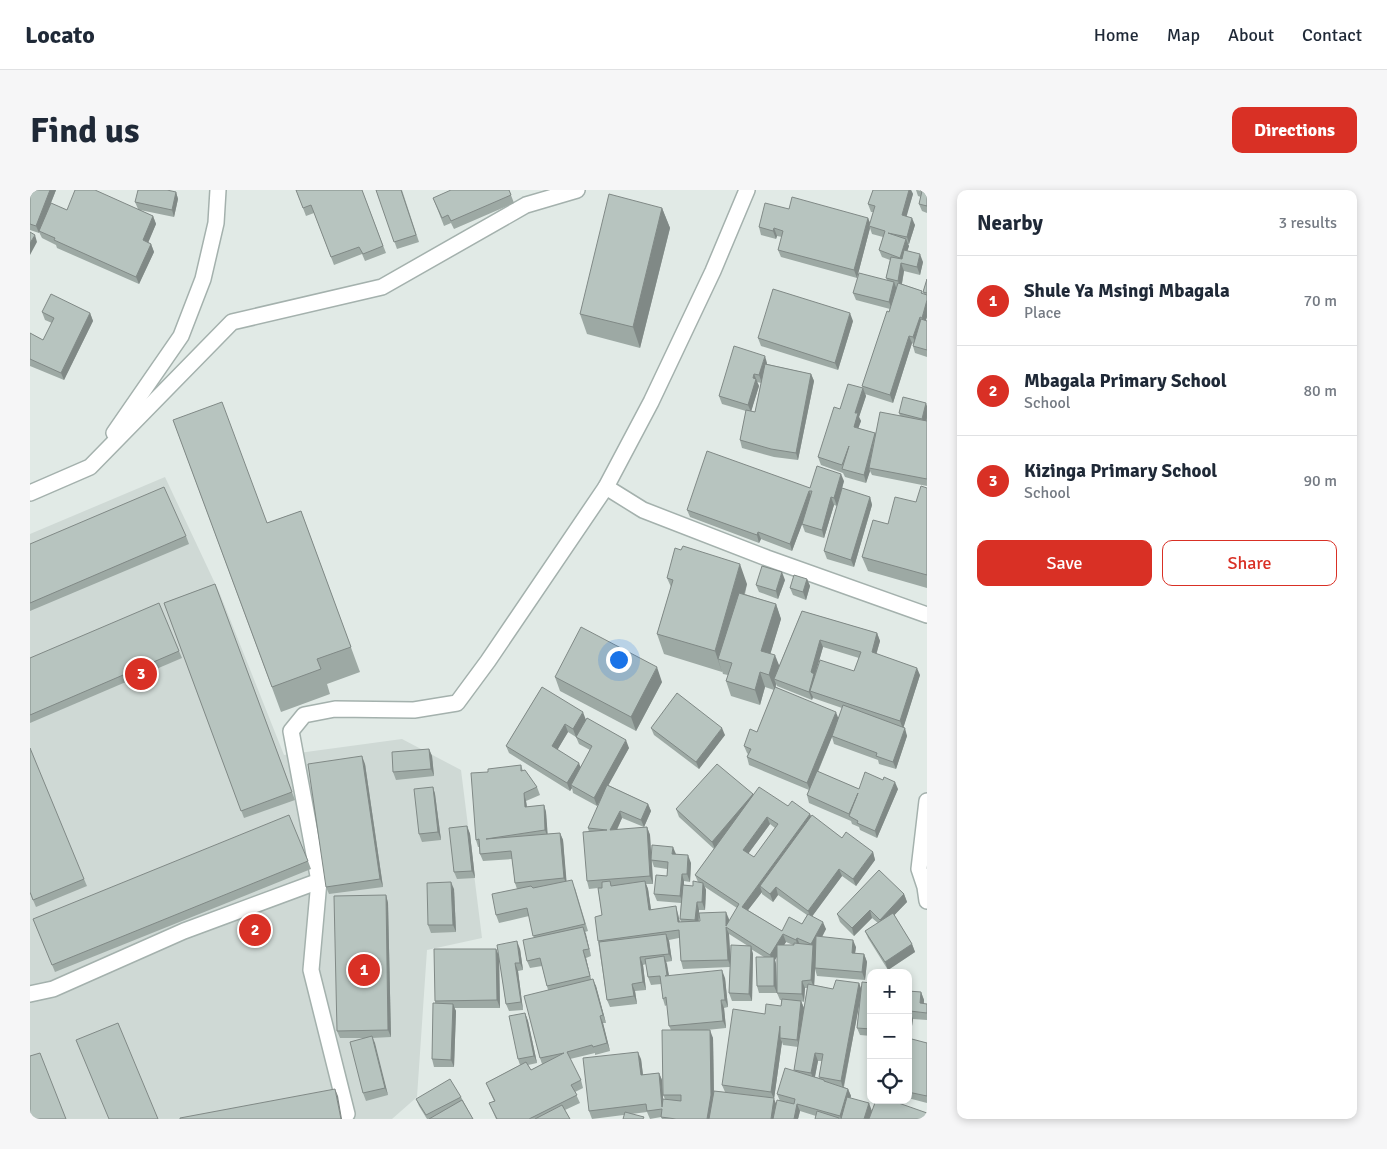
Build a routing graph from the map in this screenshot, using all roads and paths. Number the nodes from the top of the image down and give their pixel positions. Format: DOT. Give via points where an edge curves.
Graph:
graph roads {
  1 [pos="218,190"];
  2 [pos="577,190"];
  3 [pos="747,190"];
  4 [pos="90,467"];
  5 [pos="606,487"];
  6 [pos="30,493"];
  7 [pos="927,615"];
  8 [pos="927,801"];
  9 [pos="319,882"];
  10 [pos="927,901"];
  11 [pos="30,994"];
  12 [pos="347,1114"];
  1 -- 4 [label="street" via="216,223 203,279 181,336"];
  2 -- 4 [label="street" via="526,205 382,287 232,322"];
  3 -- 5 [label="street" via="714,271"];
  4 -- 6 [label="street"];
  5 -- 7 [label="street" via="643,510"];
  5 -- 9 [label="street" via="456,703 414,710 335,709 304,715 291,731"];
  8 -- 10 [label="street" via="919,869"];
  9 -- 11 [label="street" via="184,932 52,990"];
  9 -- 12 [label="street" via="311,970"];
}
